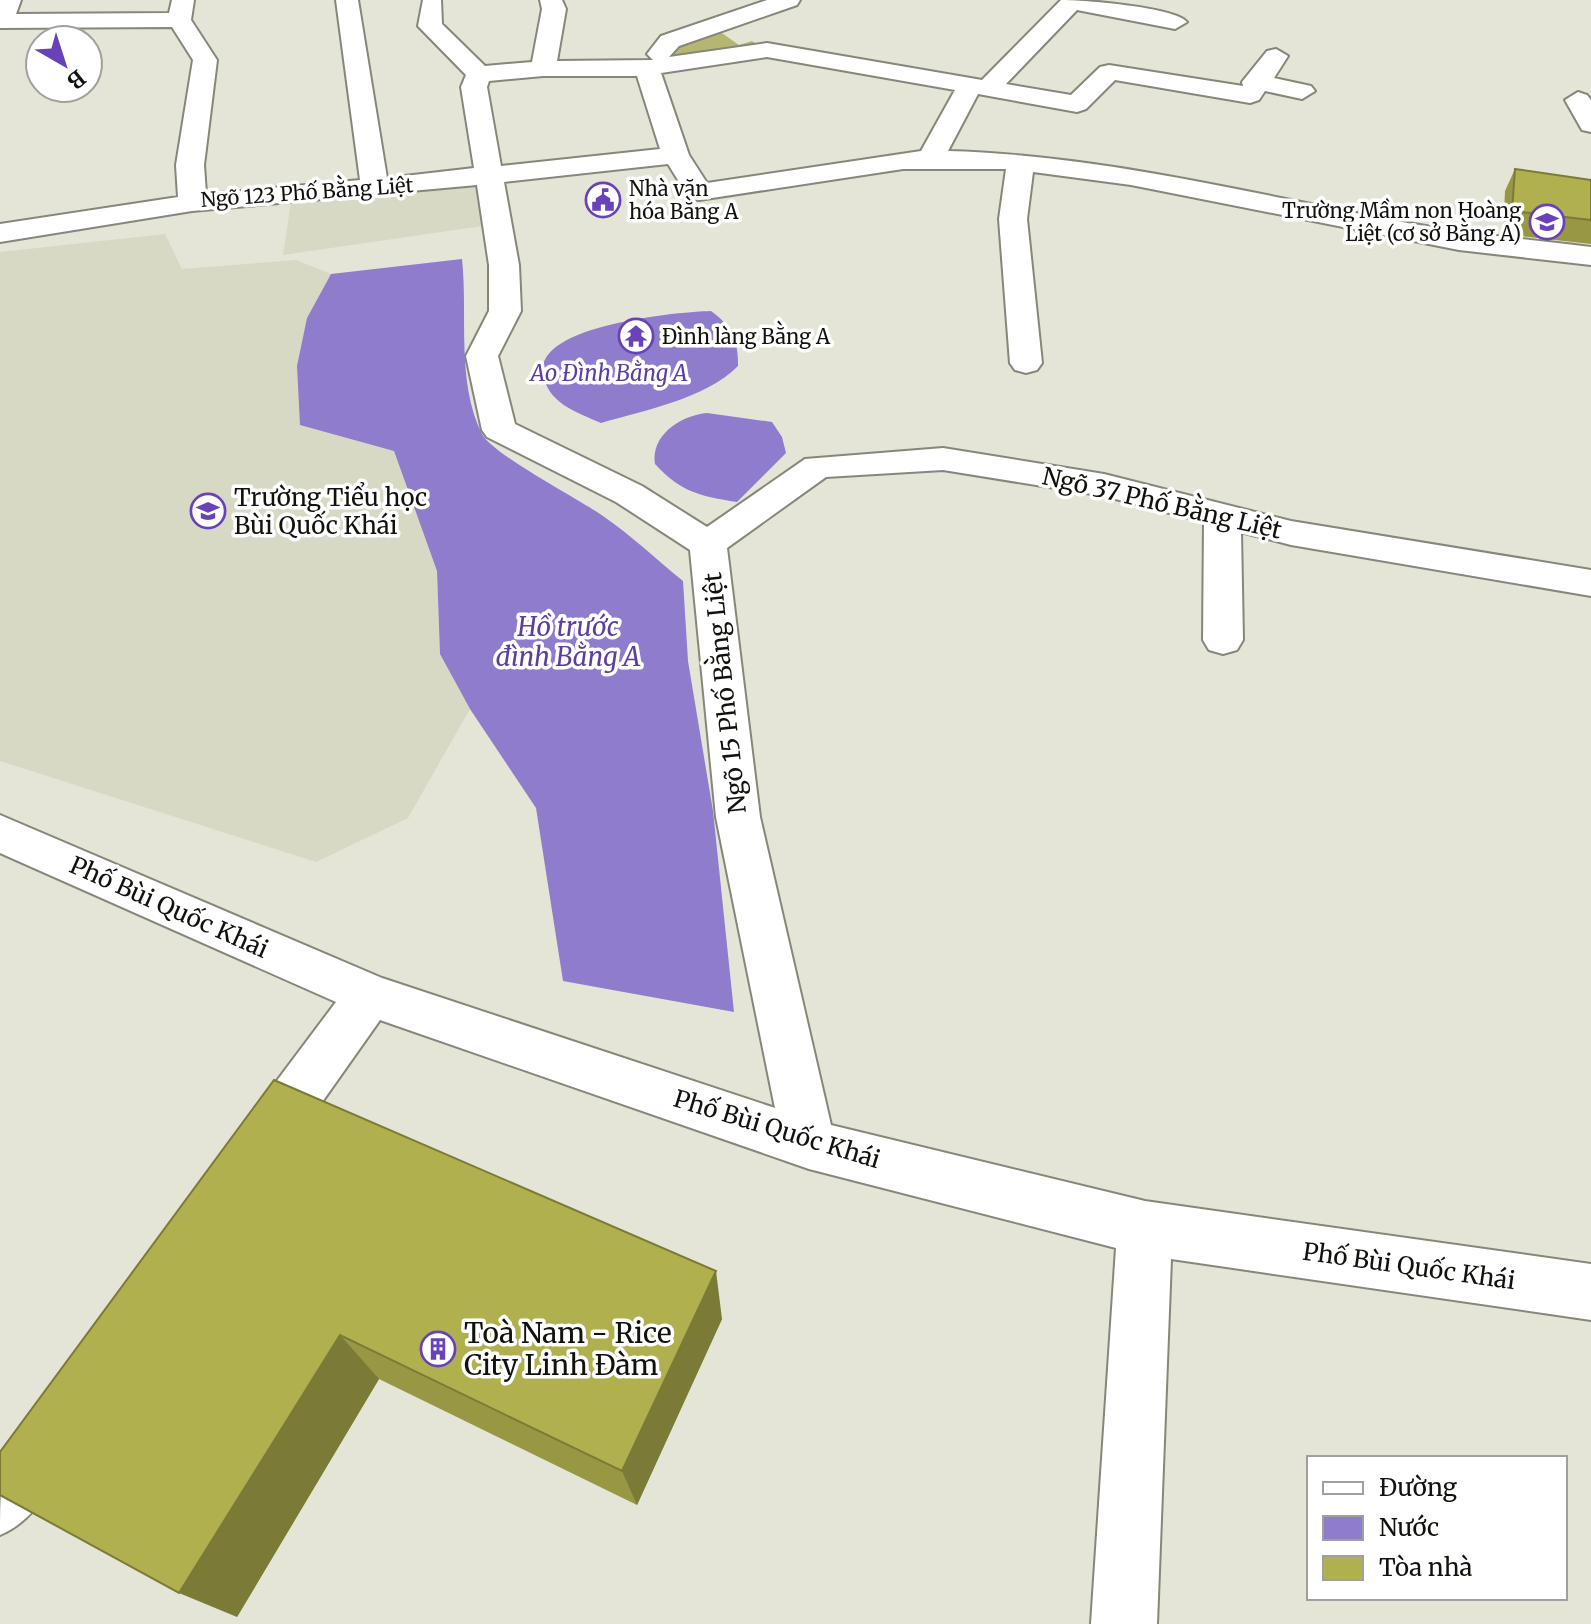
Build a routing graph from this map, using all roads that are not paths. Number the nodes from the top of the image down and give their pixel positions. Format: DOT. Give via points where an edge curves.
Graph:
graph roads {
  1 [pos="10,0"];
  2 [pos="347,0"];
  3 [pos="551,0"];
  4 [pos="789,0"];
  5 [pos="432,3"];
  6 [pos="181,10"];
  7 [pos="1168,27"];
  8 [pos="1276,56"];
  9 [pos="647,68"];
  10 [pos="543,69"];
  11 [pos="479,74"];
  12 [pos="1255,82"];
  13 [pos="980,86"];
  14 [pos="1302,91"];
  15 [pos="1578,100"];
  16 [pos="1591,124"];
  17 [pos="676,155"];
  18 [pos="931,158"];
  19 [pos="1021,162"];
  20 [pos="487,176"];
  21 [pos="375,188"];
  22 [pos="192,203"];
  23 [pos="0,233"];
  24 [pos="1591,256"];
  25 [pos="1026,363"];
  26 [pos="1222,516"];
  27 [pos="708,544"];
  28 [pos="1591,583"];
  29 [pos="1223,640"];
  30 [pos="0,833"];
  31 [pos="370,995"];
  32 [pos="809,1144"];
  33 [pos="240,1173"];
  34 [pos="1145,1228"];
  35 [pos="1591,1292"];
  36 [pos="65,1415"];
  37 [pos="0,1504"];
  38 [pos="1124,1624"];
  1 -- 6 [label="street" via="2,21"];
  2 -- 21 [label="street"];
  3 -- 10 [label="street" via="554,9"];
  4 -- 9 [label="street" via="670,41"];
  5 -- 11 [label="street" via="430,26"];
  6 -- 22 [label="street, Ngõ 123 Phố Bằng Liệt" via="205,60 190,165"];
  7 -- 13 [label="street" via="1070,4"];
  8 -- 12 [label="street"];
  9 -- 10 [label="street"];
  9 -- 13 [label="street" via="767,50"];
  9 -- 17 [label="street"];
  10 -- 11 [label="street"];
  11 -- 20 [label="street" via="474,87"];
  12 -- 13 [label="street" via="1250,95 1109,72 1077,104"];
  12 -- 14 [label="street"];
  13 -- 18 [label="street"];
  15 -- 16 [label="street"];
  17 -- 18 [label="street" via="699,192"];
  17 -- 20 [label="street, Ngõ 123 Phố Bằng Liệt"];
  18 -- 19 [label="street"];
  19 -- 24 [label="street" via="1185,184 1460,241"];
  19 -- 25 [label="street" via="1013,219"];
  20 -- 21 [label="street, Ngõ 123 Phố Bằng Liệt"];
  20 -- 27 [label="street, Ngõ 15 Phố Bằng Liệt" via="504,265 505,311 482,356 499,430 629,494"];
  21 -- 22 [label="street, Ngõ 123 Phố Bằng Liệt"];
  22 -- 23 [label="street"];
  26 -- 27 [label="street, Ngõ 37 Phố Bằng Liệt" via="1104,485 943,459 817,467"];
  26 -- 28 [label="street, Ngõ 37 Phố Bằng Liệt" via="1291,533"];
  26 -- 29 [label="street"];
  27 -- 32 [label="street, Ngõ 15 Phố Bằng Liệt" via="738,817"];
  30 -- 31 [label="street, Phố Bùi Quốc Khái"];
  31 -- 32 [label="street, Phố Bùi Quốc Khái"];
  31 -- 33 [label="street"];
  32 -- 34 [label="street, Phố Bùi Quốc Khái"];
  34 -- 35 [label="street, Phố Bùi Quốc Khái"];
  34 -- 38 [label="street"];
  36 -- 37 [label="street"];
}
